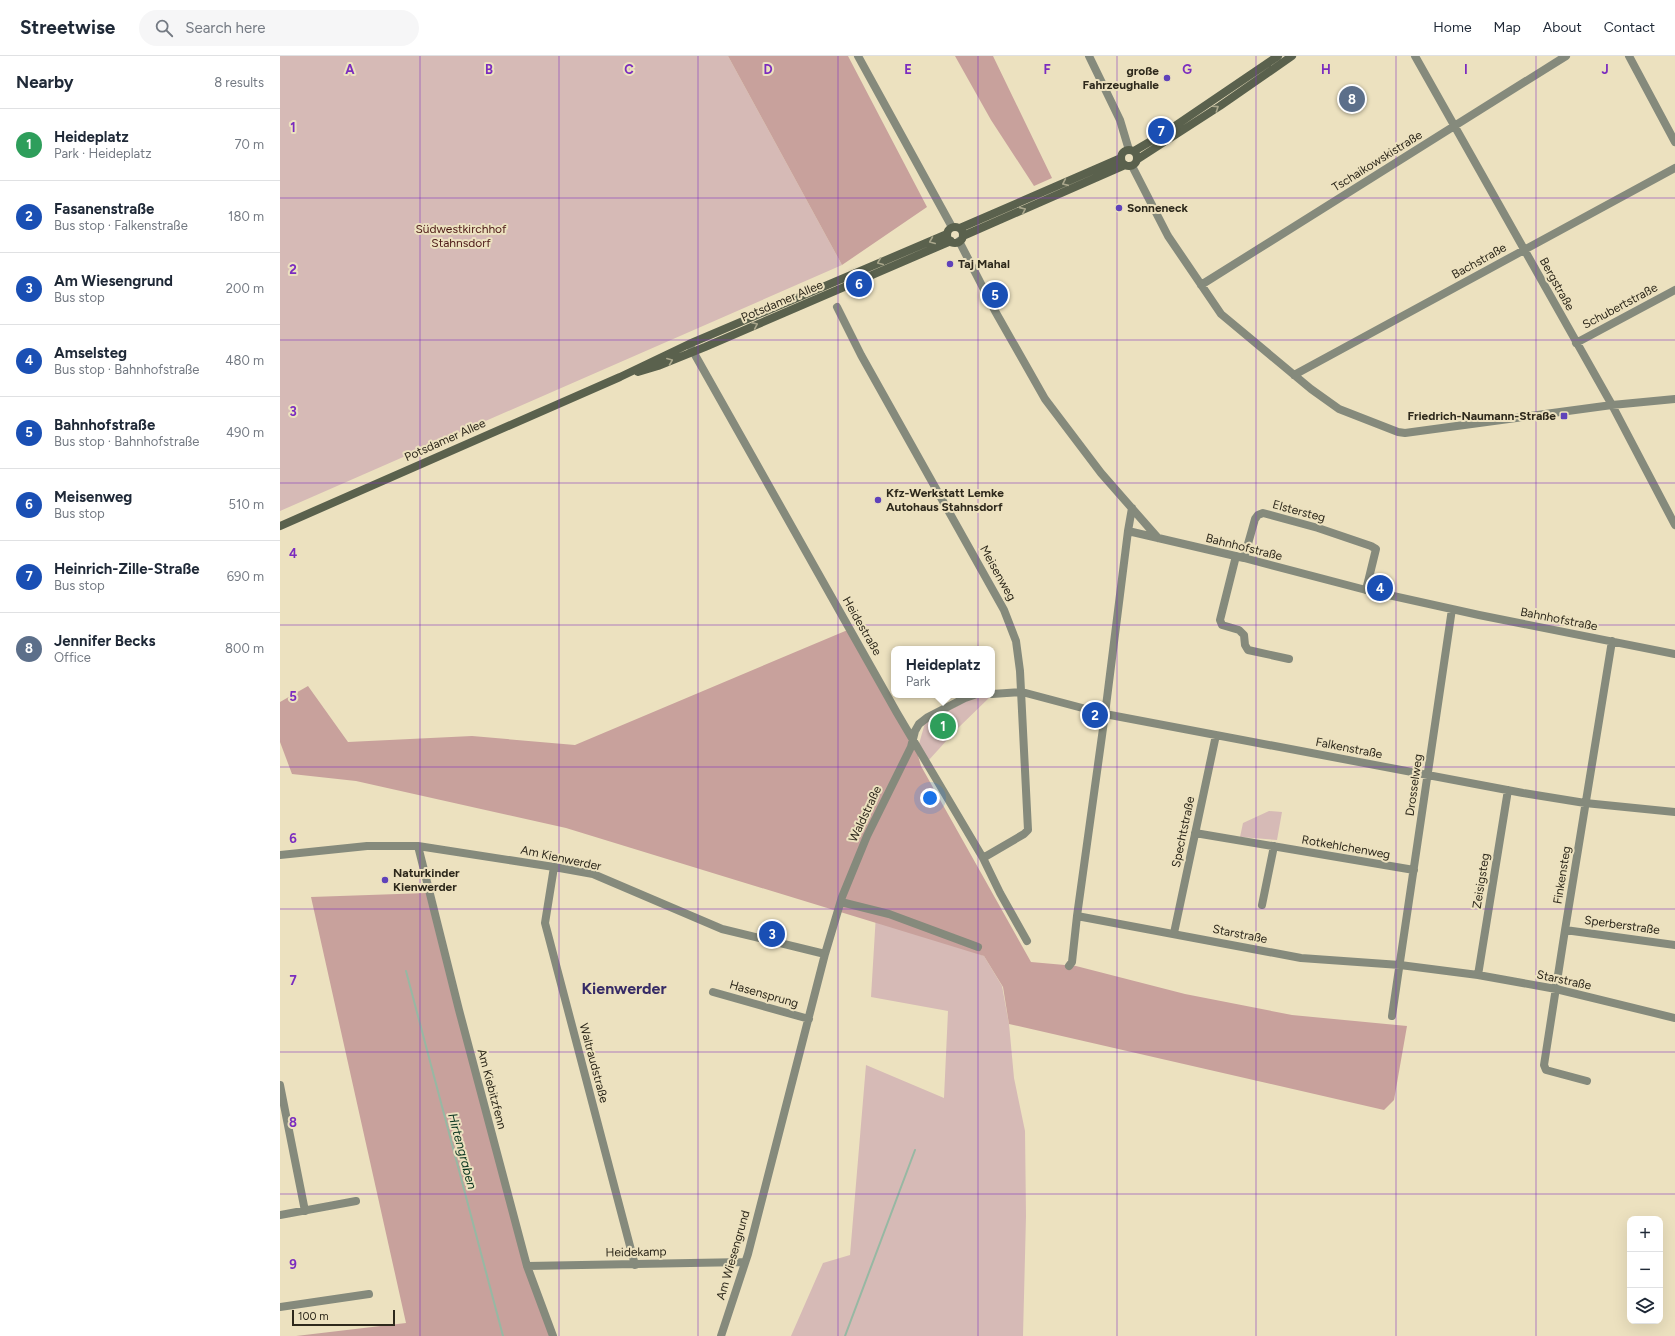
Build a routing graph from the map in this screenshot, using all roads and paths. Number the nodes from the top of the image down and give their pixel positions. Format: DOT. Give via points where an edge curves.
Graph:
graph roads {
  1 [pos="858,56"];
  2 [pos="1089,56"];
  3 [pos="1278,56"];
  4 [pos="1292,56"];
  5 [pos="1415,56"];
  6 [pos="1566,56"];
  7 [pos="1629,56"];
  8 [pos="1455,127"];
  9 [pos="1675,142"];
  10 [pos="1131,150"];
  11 [pos="1138,159"];
  12 [pos="1126,163"];
  13 [pos="1675,168"];
  14 [pos="956,235"];
  15 [pos="1524,250"];
  16 [pos="1201,285"];
  17 [pos="1675,290"];
  18 [pos="836,307"];
  19 [pos="1576,343"];
  20 [pos="689,344"];
  21 [pos="693,352"];
  22 [pos="1294,375"];
  23 [pos="620,377"];
  24 [pos="1675,399"];
  25 [pos="1612,405"];
  26 [pos="1132,508"];
  27 [pos="1675,525"];
  28 [pos="280,526"];
  29 [pos="1128,531"];
  30 [pos="1158,538"];
  31 [pos="1240,557"];
  32 [pos="1366,590"];
  33 [pos="1452,609"];
  34 [pos="1612,641"];
  35 [pos="1675,654"];
  36 [pos="1289,659"];
  37 [pos="1022,692"];
  38 [pos="995,694"];
  39 [pos="964,698"];
  40 [pos="1105,714"];
  41 [pos="1216,735"];
  42 [pos="913,738"];
  43 [pos="1427,776"];
  44 [pos="1508,790"];
  45 [pos="1585,803"];
  46 [pos="1675,812"];
  47 [pos="1195,833"];
  48 [pos="418,846"];
  49 [pos="1274,846"];
  50 [pos="280,855"];
  51 [pos="983,858"];
  52 [pos="554,867"];
  53 [pos="1414,870"];
  54 [pos="841,902"];
  55 [pos="1262,905"];
  56 [pos="1077,916"];
  57 [pos="1565,930"];
  58 [pos="1174,933"];
  59 [pos="1027,941"];
  60 [pos="1675,945"];
  61 [pos="978,947"];
  62 [pos="825,954"];
  63 [pos="1400,965"];
  64 [pos="1069,966"];
  65 [pos="1478,975"];
  66 [pos="1556,989"];
  67 [pos="713,992"];
  68 [pos="1392,1016"];
  69 [pos="809,1018"];
  70 [pos="1675,1018"];
  71 [pos="1587,1081"];
  72 [pos="280,1084"];
  73 [pos="356,1201"];
  74 [pos="305,1211"];
  75 [pos="280,1215"];
  76 [pos="744,1262"];
  77 [pos="635,1264"];
  78 [pos="527,1266"];
  79 [pos="369,1294"];
  80 [pos="280,1307"];
  81 [pos="552,1336"];
  82 [pos="721,1336"];
  1 -- 14 [label="street"];
  2 -- 10 [label="street" via="1120,120"];
  3 -- 10 [label="street" via="1163,134"];
  11 -- 4 [label="street, one-way"];
  5 -- 8 [label="street, Bergstraße"];
  6 -- 8 [label="street, Tschaikowskistraße"];
  7 -- 9 [label="street"];
  8 -- 15 [label="street, Bergstraße"];
  8 -- 16 [label="street, Tschaikowskistraße"];
  10 -- 11 [label="street"];
  10 -- 12 [label="street" via="1124,151"];
  11 -- 12 [label="street" via="1136,164"];
  12 -- 14 [label="street, Potsdamer Allee"];
  12 -- 16 [label="street" via="1168,236"];
  13 -- 15 [label="street, Bachstraße"];
  14 -- 20 [label="street, Potsdamer Allee, one-way"];
  21 -- 14 [label="street, Potsdamer Allee, one-way"];
  14 -- 26 [label="street" via="995,311 1043,395 1101,473"];
  15 -- 19 [label="street, Bergstraße"];
  15 -- 22 [label="street, Bachstraße"];
  16 -- 22 [label="street" via="1221,314"];
  17 -- 19 [label="street, Schubertstraße"];
  18 -- 37 [label="street, Meisenweg" via="1004,610 1016,641"];
  19 -- 25 [label="street, Bergstraße"];
  20 -- 21 [label="street, Heidestraße"];
  20 -- 23 [label="street, Potsdamer Allee"];
  23 -- 21 [label="street, Potsdamer Allee, one-way"];
  21 -- 42 [label="street, Heidestraße"];
  22 -- 25 [label="street" via="1339,409 1405,433"];
  23 -- 28 [label="street, Potsdamer Allee"];
  24 -- 25 [label="street"];
  25 -- 27 [label="street, Bergstraße"];
  26 -- 29 [label="street"];
  26 -- 30 [label="street"];
  29 -- 30 [label="street, Bahnhofstraße"];
  29 -- 40 [label="street"];
  30 -- 31 [label="street, Bahnhofstraße"];
  31 -- 32 [label="street, Bahnhofstraße"];
  31 -- 32 [label="street, Elstersteg" via="1258,515 1263,514 1318,528 1376,549"];
  31 -- 36 [label="street, Elstersteg" via="1220,620 1222,625 1239,630 1244,635 1248,650"];
  32 -- 33 [label="street, Bahnhofstraße"];
  33 -- 34 [label="street, Bahnhofstraße"];
  33 -- 43 [label="street, Drosselweg"];
  34 -- 35 [label="street, Bahnhofstraße"];
  34 -- 45 [label="street, Finkensteg"];
  37 -- 38 [label="street, Falkenstraße"];
  37 -- 40 [label="street, Falkenstraße"];
  37 -- 51 [label="street, Meisenweg" via="1028,830"];
  39 -- 42 [label="street, Waldstraße" via="919,724"];
  40 -- 41 [label="street, Falkenstraße"];
  40 -- 56 [label="street"];
  41 -- 43 [label="street, Falkenstraße"];
  41 -- 47 [label="street, Spechtstraße"];
  42 -- 51 [label="street, Heidestraße"];
  42 -- 54 [label="street, Waldstraße" via="911,747 867,836"];
  43 -- 44 [label="street, Falkenstraße"];
  43 -- 53 [label="street, Drosselweg"];
  44 -- 45 [label="street, Falkenstraße"];
  44 -- 65 [label="street, Zeisigsteg"];
  45 -- 46 [label="street, Falkenstraße"];
  45 -- 57 [label="street, Finkensteg"];
  47 -- 49 [label="street, Rotkehlchenweg"];
  47 -- 58 [label="street, Spechtstraße"];
  48 -- 50 [label="street, Am Kienwerder" via="367,846"];
  48 -- 52 [label="street, Am Kienwerder"];
  48 -- 78 [label="street, Am Kiebitzfenn"];
  49 -- 53 [label="street, Rotkehlchenweg"];
  49 -- 55 [label="street"];
  51 -- 59 [label="street, Heidestraße"];
  52 -- 62 [label="street, Am Kienwerder" via="593,874 722,929"];
  52 -- 77 [label="street, Waltraudstraße" via="544,923"];
  53 -- 63 [label="street, Drosselweg"];
  54 -- 61 [label="street" via="889,914"];
  54 -- 62 [label="street, Am Wiesengrund"];
  56 -- 58 [label="street, Starstraße"];
  56 -- 64 [label="street" via="1072,962"];
  57 -- 60 [label="street, Sperberstraße"];
  57 -- 66 [label="street, Finkensteg"];
  58 -- 63 [label="street, Starstraße" via="1301,958"];
  62 -- 69 [label="street, Am Wiesengrund"];
  63 -- 65 [label="street, Starstraße"];
  63 -- 68 [label="street"];
  65 -- 66 [label="street, Starstraße"];
  66 -- 70 [label="street, Starstraße"];
  66 -- 71 [label="street, Finkensteg" via="1544,1065 1546,1070"];
  67 -- 69 [label="street, Hasensprung"];
  69 -- 76 [label="street, Am Wiesengrund"];
  72 -- 74 [label="street"];
  73 -- 74 [label="street"];
  74 -- 75 [label="street"];
  76 -- 77 [label="street, Heidekamp"];
  76 -- 82 [label="street, Am Wiesengrund"];
  77 -- 78 [label="street, Heidekamp"];
  78 -- 81 [label="street, Am Kiebitzfenn"];
  79 -- 80 [label="street"];
}
